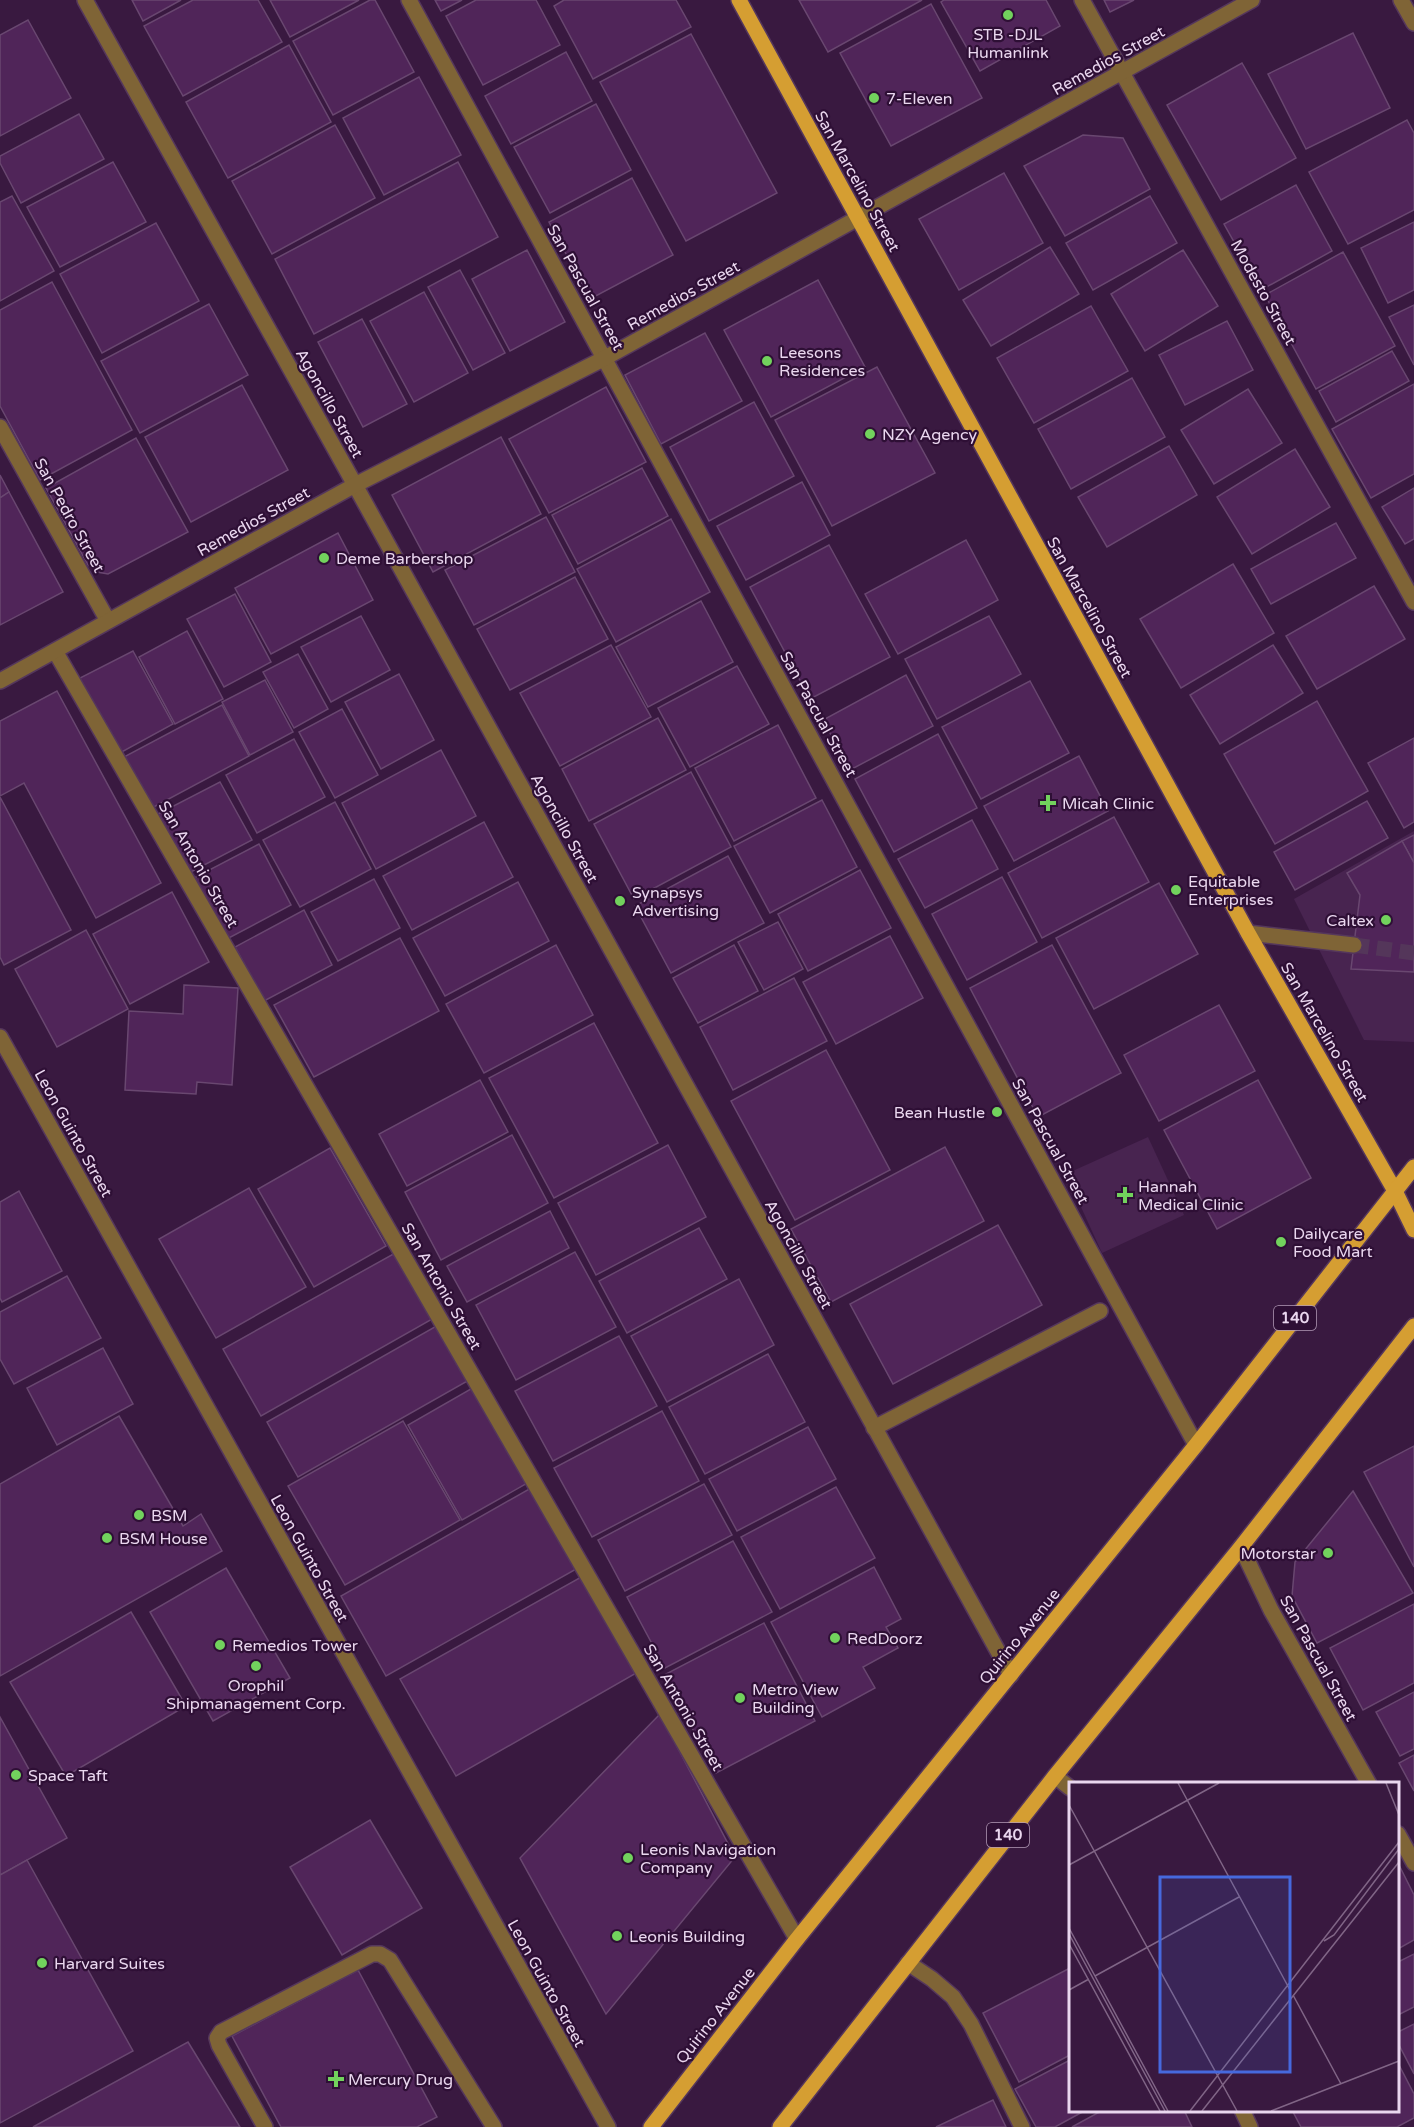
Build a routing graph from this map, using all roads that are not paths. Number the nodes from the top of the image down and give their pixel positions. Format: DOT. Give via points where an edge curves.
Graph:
graph roads {
  1 [pos="85,0"];
  2 [pos="409,0"];
  3 [pos="739,0"];
  4 [pos="1082,0"];
  5 [pos="1252,0"];
  6 [pos="1401,0"];
  7 [pos="1414,23"];
  8 [pos="1122,72"];
  9 [pos="859,219"];
  10 [pos="605,358"];
  11 [pos="0,427"];
  12 [pos="356,485"];
  13 [pos="1414,602"];
  14 [pos="108,621"];
  15 [pos="55,651"];
  16 [pos="0,681"];
  17 [pos="1248,933"];
  18 [pos="1354,945"];
  19 [pos="0,1037"];
  20 [pos="1414,1167"];
  21 [pos="1395,1191"];
  22 [pos="1414,1230"];
  23 [pos="1100,1311"];
  24 [pos="1414,1326"];
  25 [pos="874,1428"];
  26 [pos="1196,1445"];
  27 [pos="1240,1547"];
  28 [pos="1011,1675"];
  29 [pos="1055,1776"];
  30 [pos="1368,1782"];
  31 [pos="1069,1786"];
  32 [pos="1399,1836"];
  33 [pos="1414,1863"];
  34 [pos="797,1938"];
  35 [pos="908,1963"];
  36 [pos="1243,2112"];
  37 [pos="265,2127"];
  38 [pos="494,2127"];
  39 [pos="608,2127"];
  40 [pos="651,2127"];
  41 [pos="780,2127"];
  42 [pos="1022,2127"];
  43 [pos="1250,2127"];
  1 -- 12 [label="street, Agoncillo Street"];
  2 -- 10 [label="street, San Pascual Street"];
  3 -- 9 [label="main road, San Marcelino Street"];
  4 -- 8 [label="street, Modesto Street"];
  5 -- 8 [label="street, Remedios Street"];
  6 -- 7 [label="street"];
  8 -- 9 [label="street, Remedios Street"];
  8 -- 13 [label="street, Modesto Street"];
  9 -- 10 [label="street, Remedios Street"];
  9 -- 17 [label="main road, San Marcelino Street"];
  10 -- 12 [label="street, Remedios Street"];
  10 -- 26 [label="street, San Pascual Street"];
  11 -- 14 [label="street, San Pedro Street"];
  12 -- 14 [label="street, Remedios Street"];
  12 -- 25 [label="street, Agoncillo Street"];
  14 -- 15 [label="street, Remedios Street"];
  15 -- 16 [label="street, Remedios Street"];
  15 -- 34 [label="street, San Antonio Street"];
  17 -- 18 [label="street"];
  17 -- 21 [label="main road, San Marcelino Street"];
  19 -- 39 [label="street, Leon Guinto Street"];
  20 -- 21 [label="main road, Quirino Avenue / 140"];
  21 -- 22 [label="main road, San Marcelino Street"];
  21 -- 26 [label="main road, Quirino Avenue / 140"];
  23 -- 25 [label="street"];
  24 -- 27 [label="main road, 140"];
  25 -- 28 [label="street, Agoncillo Street"];
  26 -- 28 [label="main road, Quirino Avenue / 140"];
  27 -- 29 [label="main road, 140"];
  27 -- 30 [label="street, San Pascual Street"];
  28 -- 34 [label="main road, Quirino Avenue / 140"];
  29 -- 31 [label="street"];
  29 -- 35 [label="main road, 140"];
  32 -- 33 [label="street"];
  34 -- 40 [label="main road, Quirino Avenue / 140"];
  35 -- 41 [label="main road, 140"];
  35 -- 42 [label="street" via="953,1996"];
  36 -- 43 [label="street"];
  37 -- 38 [label="street" via="217,2038 221,2032 372,1954 380,1954 390,1960"];
}
